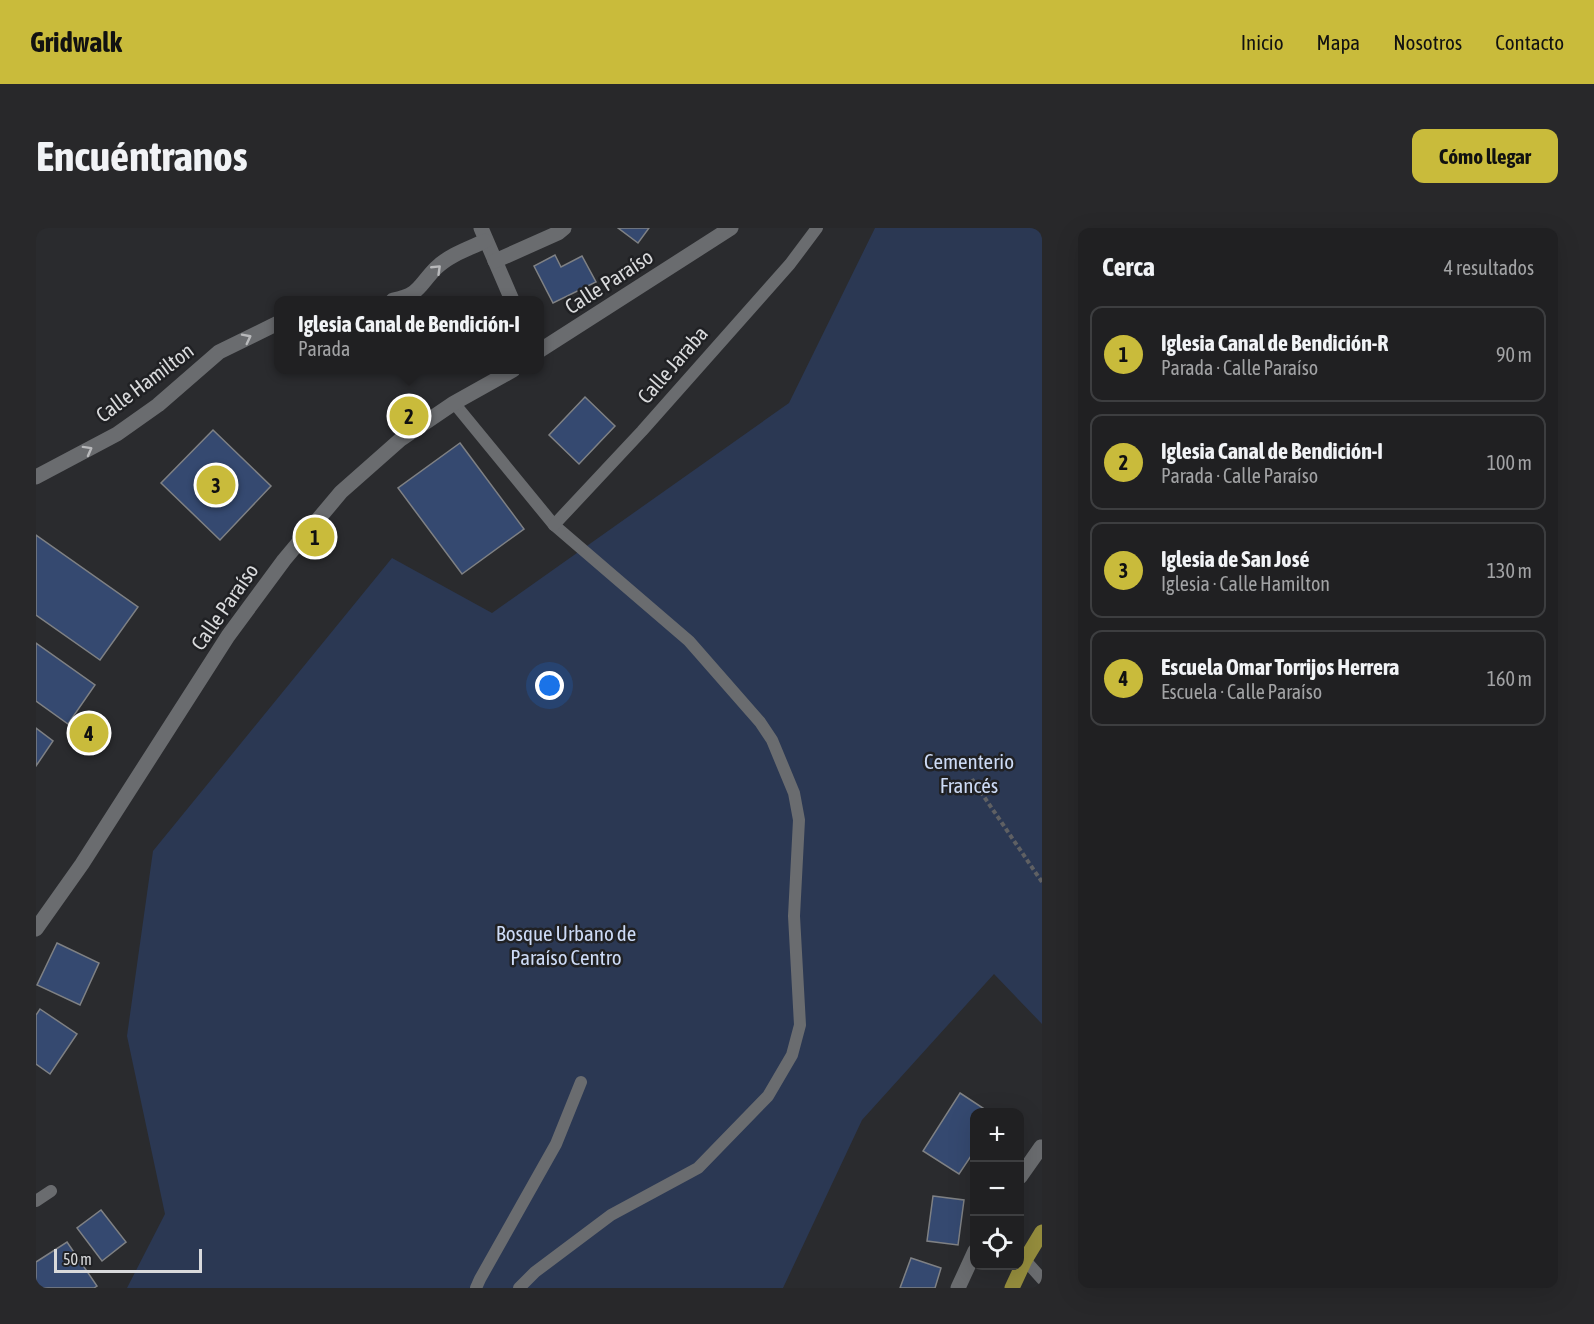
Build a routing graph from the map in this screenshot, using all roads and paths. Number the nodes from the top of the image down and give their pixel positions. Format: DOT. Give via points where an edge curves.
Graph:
graph roads {
  1 [pos="564,228"];
  2 [pos="731,228"];
  3 [pos="817,228"];
  4 [pos="483,234"];
  5 [pos="495,261"];
  6 [pos="410,296"];
  7 [pos="510,296"];
  8 [pos="274,325"];
  9 [pos="544,348"];
  10 [pos="504,374"];
  11 [pos="454,403"];
  12 [pos="36,477"];
  13 [pos="554,525"];
  14 [pos="972,779"];
  15 [pos="1042,882"];
  16 [pos="36,929"];
  17 [pos="581,1082"];
  18 [pos="1041,1147"];
  19 [pos="1024,1171"];
  20 [pos="51,1191"];
  21 [pos="36,1201"];
  22 [pos="1042,1232"];
  23 [pos="1025,1260"];
  24 [pos="970,1262"];
  25 [pos="1042,1279"];
  26 [pos="476,1288"];
  27 [pos="519,1288"];
  28 [pos="958,1288"];
  29 [pos="1012,1288"];
  1 -- 5 [label="street"];
  2 -- 9 [label="street, Calle Paraíso"];
  3 -- 13 [label="lane, Calle Jaraba" via="790,264"];
  4 -- 5 [label="street"];
  6 -- 4 [label="street, one-way" via="423,286 436,267"];
  5 -- 7 [label="street"];
  12 -- 8 [label="street, Calle Hamilton, one-way" via="117,434 158,405 219,352"];
  10 -- 11 [label="street, Calle Paraíso"];
  11 -- 13 [label="lane"];
  11 -- 16 [label="street, Calle Paraíso" via="401,439 341,492 284,560 228,636"];
  13 -- 27 [label="lane" via="689,641 772,740 794,793 799,820 794,916 800,1025 792,1055 768,1096 698,1168 611,1215"];
  14 -- 15 [label="path"];
  17 -- 26 [label="lane" via="556,1144"];
  18 -- 19 [label="street"];
  20 -- 21 [label="lane"];
  22 -- 23 [label="main road"];
  23 -- 25 [label="lane"];
  23 -- 29 [label="main road"];
  24 -- 28 [label="street"];
}
